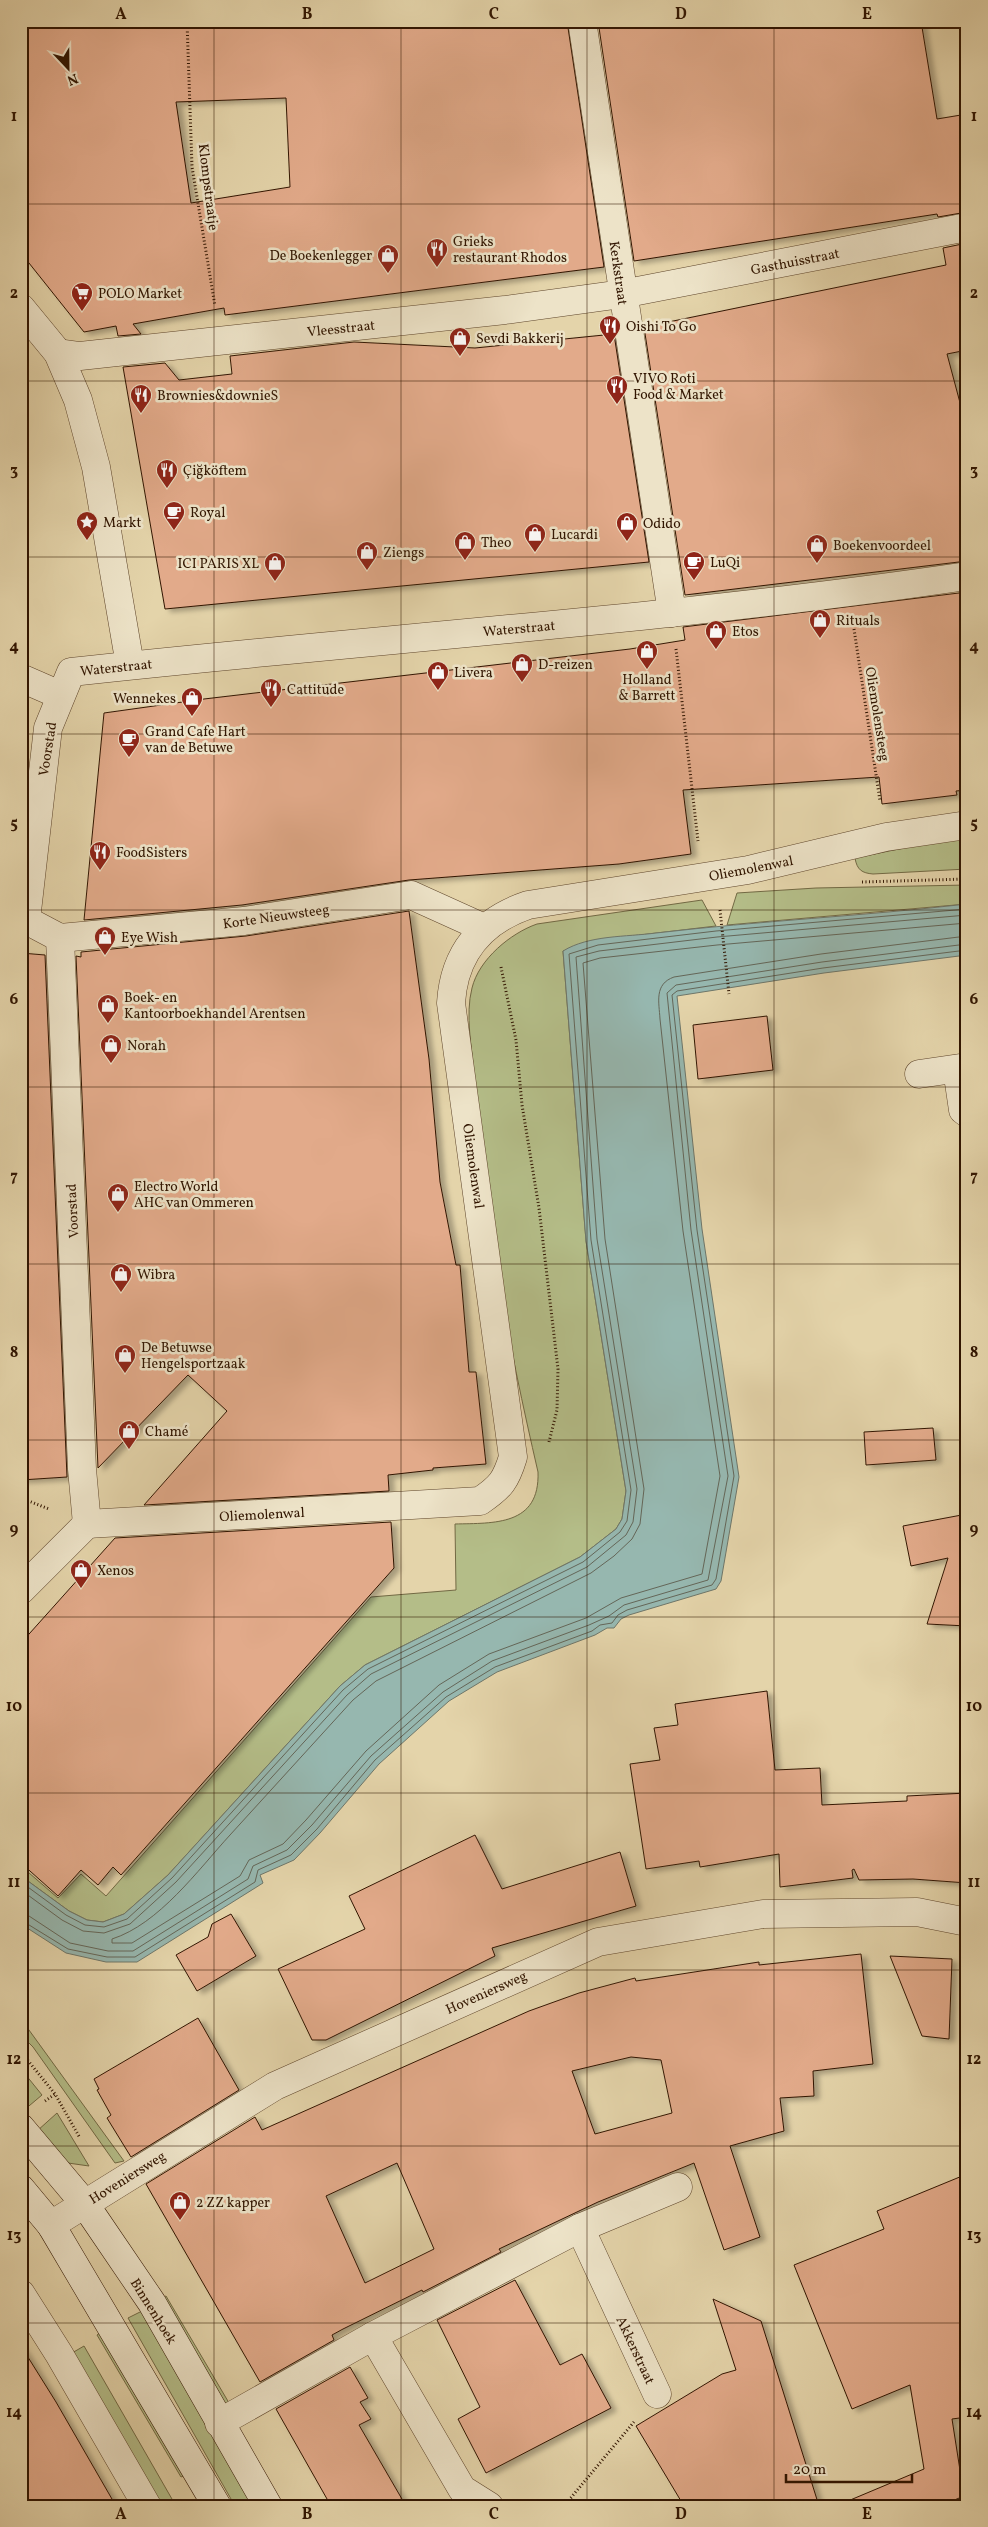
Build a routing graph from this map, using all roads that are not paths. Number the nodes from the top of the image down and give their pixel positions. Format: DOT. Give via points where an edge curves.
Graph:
graph roads {
  1 [pos="582,21"];
  2 [pos="967,227"];
  3 [pos="622,294"];
  4 [pos="21,308"];
  5 [pos="58,353"];
  6 [pos="967,576"];
  7 [pos="672,613"];
  8 [pos="130,665"];
  9 [pos="21,678"];
  10 [pos="66,683"];
  11 [pos="967,825"];
  12 [pos="24,920"];
  13 [pos="484,928"];
  14 [pos="60,938"];
  15 [pos="962,1068"];
  16 [pos="919,1074"];
  17 [pos="967,1113"];
  18 [pos="87,1524"];
  19 [pos="21,1590"];
  20 [pos="967,1922"];
  21 [pos="21,2128"];
  22 [pos="678,2187"];
  23 [pos="21,2189"];
  24 [pos="84,2203"];
  25 [pos="51,2225"];
  26 [pos="580,2228"];
  27 [pos="21,2294"];
  28 [pos="373,2336"];
  29 [pos="657,2394"];
  30 [pos="219,2424"];
  31 [pos="147,2506"];
  32 [pos="217,2506"];
  33 [pos="268,2506"];
  34 [pos="489,2506"];
  1 -- 3 [label="street, Kerkstraat"];
  2 -- 3 [label="street, Gasthuisstraat"];
  3 -- 5 [label="street, Vleesstraat" via="80,356"];
  3 -- 7 [label="street, Kerkstraat"];
  4 -- 5 [label="street"];
  5 -- 8 [label="street" via="78,400 96,467"];
  6 -- 7 [label="street, Waterstraat" via="848,594"];
  7 -- 8 [label="street, Waterstraat"];
  8 -- 10 [label="street, Waterstraat"];
  9 -- 10 [label="street"];
  10 -- 12 [label="street, Voorstad" via="48,728"];
  11 -- 13 [label="street, Oliemolenwal" via="886,837 748,870 528,905"];
  12 -- 14 [label="street, Voorstad"];
  13 -- 14 [label="street, Korte Nieuwsteeg" via="411,895 235,922"];
  13 -- 18 [label="street, Oliemolenwal" via="455,972 451,1003 514,1456 507,1476 498,1489 480,1501"];
  14 -- 18 [label="street, Voorstad"];
  15 -- 16 [label="street"];
  15 -- 17 [label="street" via="963,1110"];
  18 -- 19 [label="street"];
  20 -- 24 [label="street, Hoveniersweg" via="917,1912 763,1914 598,1942 275,2086"];
  21 -- 24 [label="street, Binnenhoek"];
  22 -- 26 [label="street"];
  23 -- 25 [label="street"];
  24 -- 25 [label="street, Hoveniersweg"];
  24 -- 30 [label="street, Binnenhoek" via="152,2303"];
  25 -- 32 [label="street"];
  26 -- 28 [label="street"];
  26 -- 29 [label="street, Akkerstraat"];
  27 -- 31 [label="street"];
  28 -- 30 [label="street"];
  28 -- 34 [label="street" via="462,2489"];
  30 -- 33 [label="street, Binnenhoek"];
}
